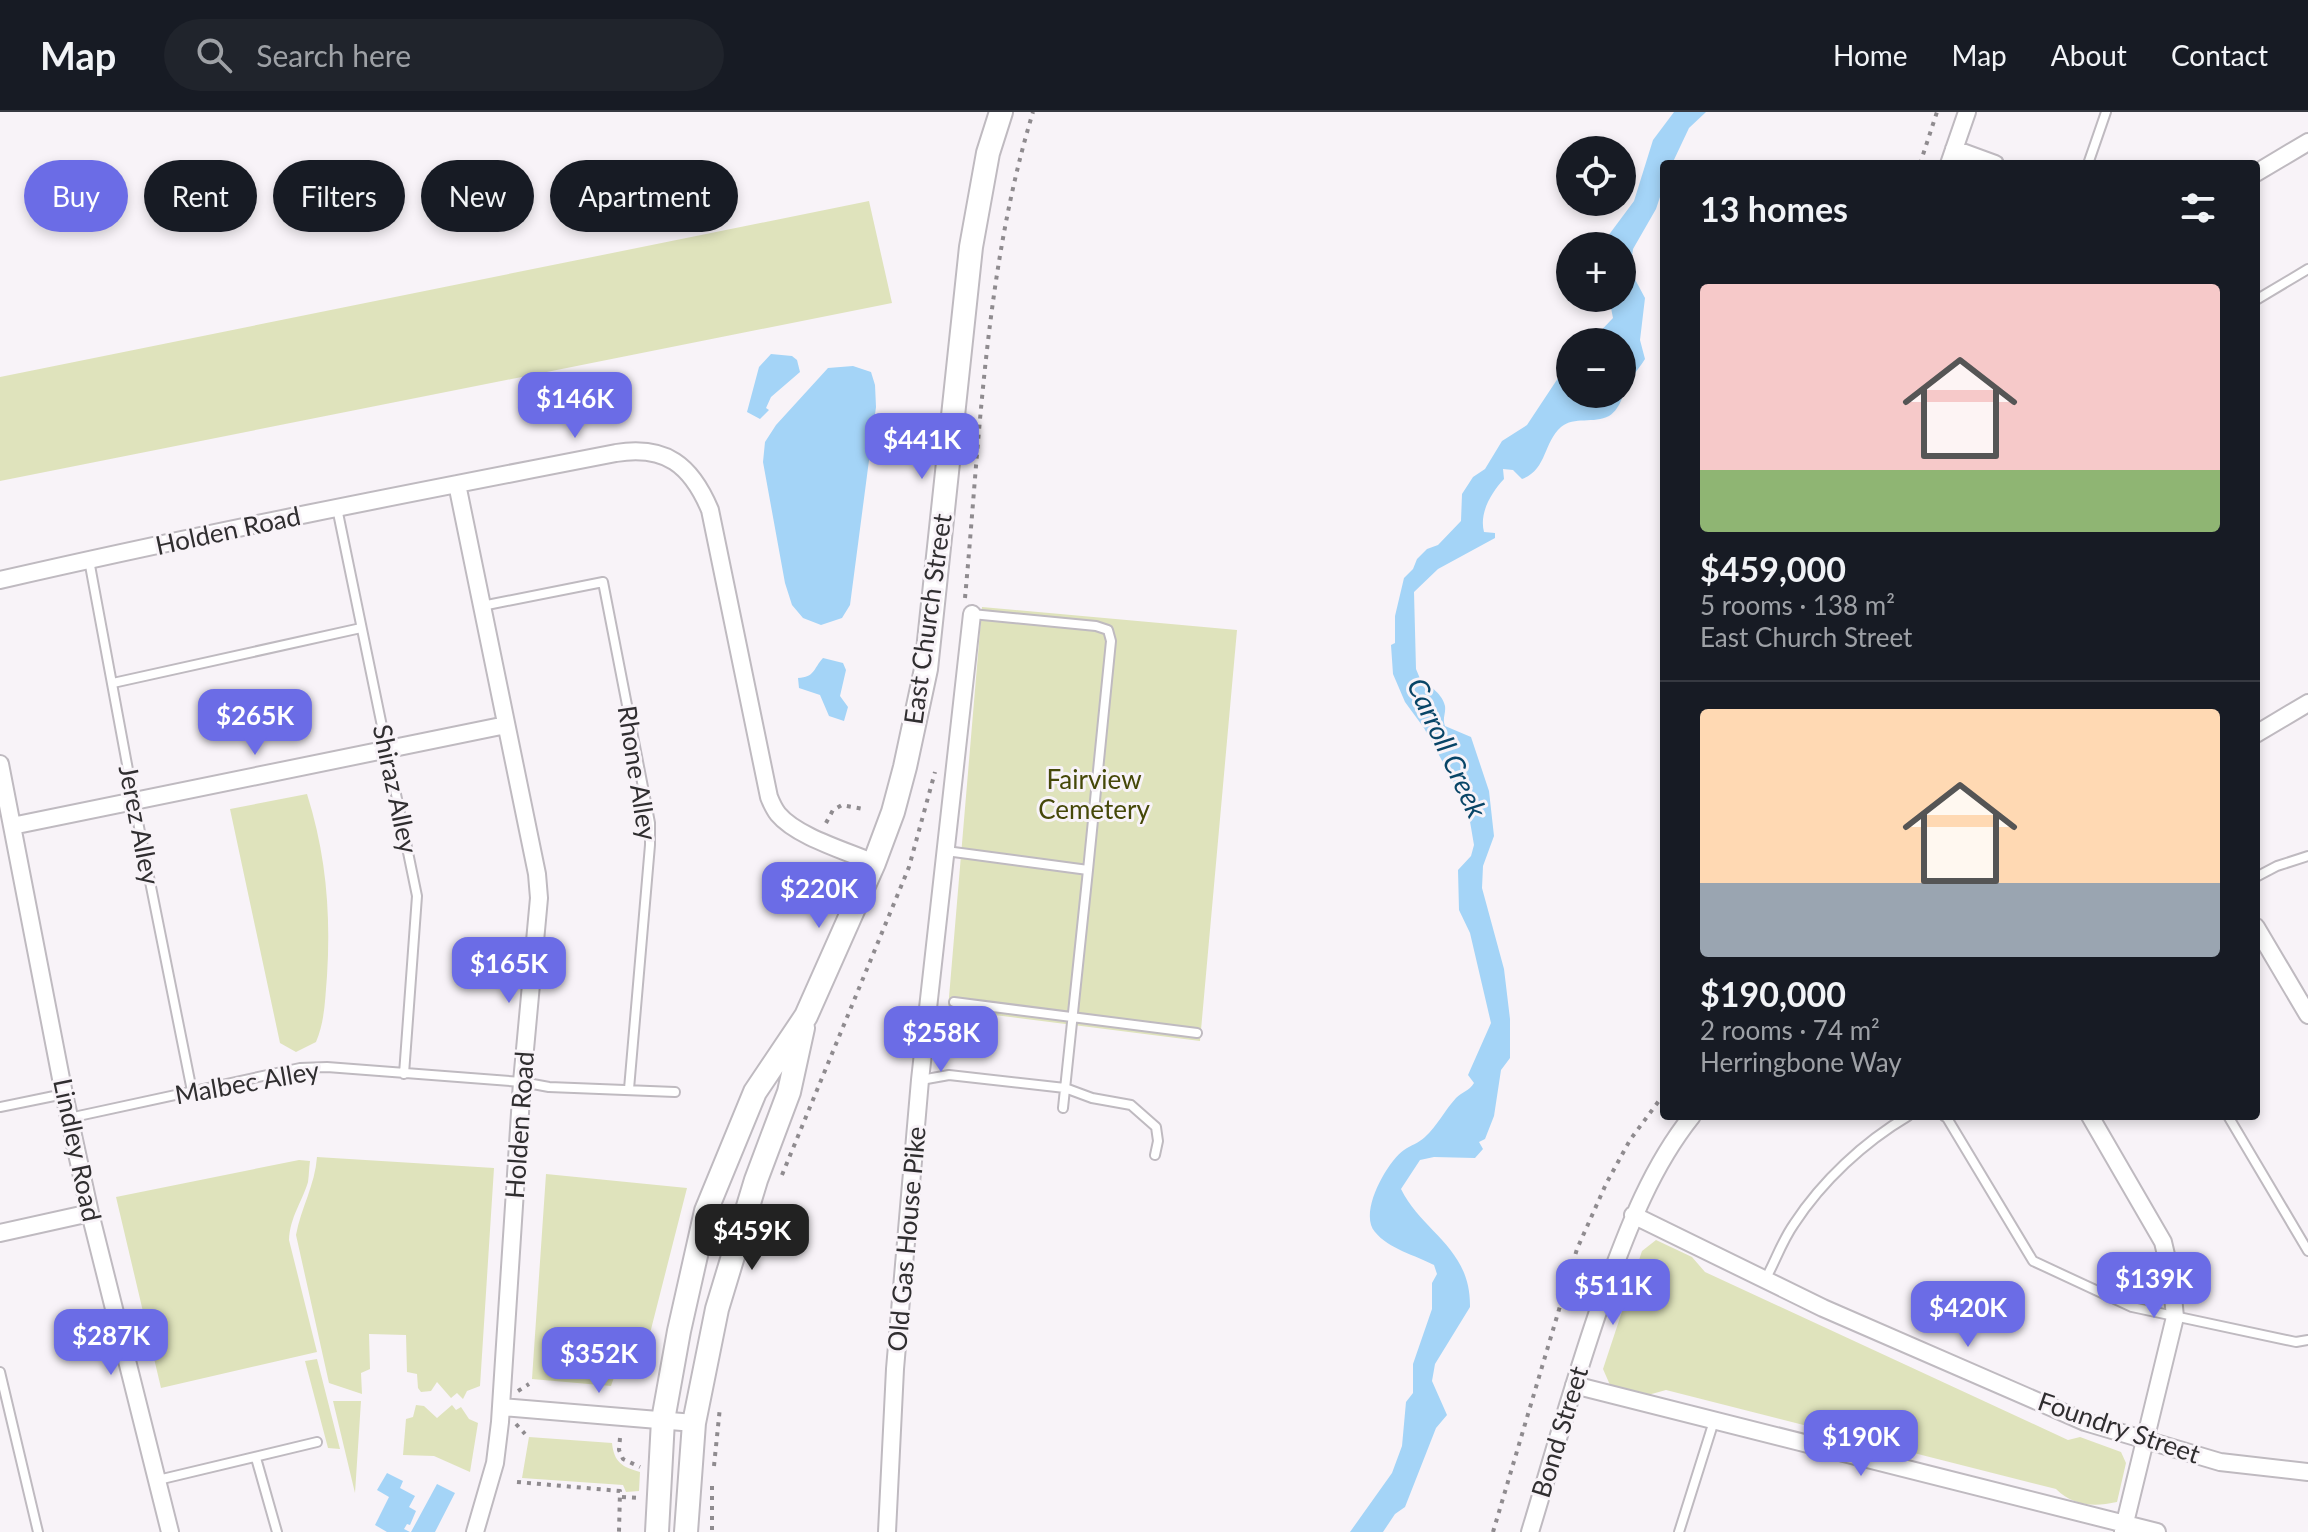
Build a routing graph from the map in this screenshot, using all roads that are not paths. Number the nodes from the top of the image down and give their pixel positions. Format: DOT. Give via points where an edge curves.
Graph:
graph roads {
  1 [pos="1001,112"];
  2 [pos="1967,112"];
  3 [pos="2106,112"];
  4 [pos="2308,142"];
  5 [pos="1952,157"];
  6 [pos="2089,160"];
  7 [pos="2260,171"];
  8 [pos="2308,269"];
  9 [pos="2260,298"];
  10 [pos="457,484"];
  11 [pos="337,508"];
  12 [pos="89,560"];
  13 [pos="0,580"];
  14 [pos="482,606"];
  15 [pos="972,614"];
  16 [pos="361,628"];
  17 [pos="113,683"];
  18 [pos="2308,703"];
  19 [pos="506,725"];
  20 [pos="2260,732"];
  21 [pos="387,750"];
  22 [pos="0,764"];
  23 [pos="134,802"];
  24 [pos="12,826"];
  25 [pos="946,851"];
  26 [pos="2308,856"];
  27 [pos="874,863"];
  28 [pos="1088,870"];
  29 [pos="2260,875"];
  30 [pos="2260,934"];
  31 [pos="954,1002"];
  32 [pos="2308,1015"];
  33 [pos="806,1016"];
  34 [pos="1072,1017"];
  35 [pos="1197,1033"];
  36 [pos="404,1074"];
  37 [pos="920,1080"];
  38 [pos="522,1082"];
  39 [pos="1065,1088"];
  40 [pos="629,1089"];
  41 [pos="192,1091"];
  42 [pos="675,1092"];
  43 [pos="64,1094"];
  44 [pos="0,1107"];
  45 [pos="1063,1108"];
  46 [pos="69,1118"];
  47 [pos="1689,1120"];
  48 [pos="1901,1120"];
  49 [pos="1948,1120"];
  50 [pos="2092,1120"];
  51 [pos="2230,1120"];
  52 [pos="1155,1155"];
  53 [pos="90,1213"];
  54 [pos="1633,1215"];
  55 [pos="0,1233"];
  56 [pos="2308,1251"];
  57 [pos="1765,1280"];
  58 [pos="2175,1317"];
  59 [pos="2308,1340"];
  60 [pos="0,1372"];
  61 [pos="1574,1385"];
  62 [pos="501,1407"];
  63 [pos="663,1420"];
  64 [pos="1714,1421"];
  65 [pos="694,1423"];
  66 [pos="2144,1441"];
  67 [pos="317,1442"];
  68 [pos="256,1458"];
  69 [pos="2308,1472"];
  70 [pos="158,1480"];
  71 [pos="2123,1528"];
  72 [pos="38,1532"];
  73 [pos="170,1532"];
  74 [pos="277,1532"];
  75 [pos="475,1532"];
  76 [pos="657,1532"];
  77 [pos="686,1532"];
  78 [pos="887,1532"];
  79 [pos="1530,1532"];
  80 [pos="1679,1532"];
  81 [pos="2157,1532"];
  1 -- 27 [label="main road, East Church Street" via="971,247 926,669 897,797"];
  2 -- 5 [label="street"];
  3 -- 6 [label="lane"];
  4 -- 7 [label="street"];
  8 -- 9 [label="lane"];
  10 -- 11 [label="street, Holden Road"];
  10 -- 14 [label="street, Holden Road"];
  10 -- 27 [label="street, Holden Road" via="633,450 670,459 690,472 710,510 769,797 791,825"];
  11 -- 12 [label="street, Holden Road"];
  11 -- 16 [label="lane, Shiraz Alley"];
  12 -- 13 [label="street, Holden Road"];
  12 -- 17 [label="lane, Jerez Alley"];
  14 -- 19 [label="street, Holden Road"];
  14 -- 40 [label="lane, Rhone Alley" via="603,582 650,823"];
  15 -- 25 [label="street, Old Gas House Pike"];
  15 -- 28 [label="lane" via="1108,630"];
  16 -- 17 [label="lane"];
  16 -- 21 [label="lane, Shiraz Alley"];
  17 -- 23 [label="lane, Jerez Alley"];
  18 -- 20 [label="street"];
  19 -- 21 [label="street"];
  19 -- 38 [label="street, Holden Road" via="539,898"];
  21 -- 23 [label="street"];
  21 -- 36 [label="lane, Shiraz Alley" via="417,896"];
  22 -- 24 [label="street, Lindley Road"];
  23 -- 24 [label="street"];
  23 -- 41 [label="lane, Jerez Alley"];
  24 -- 43 [label="street, Lindley Road"];
  25 -- 28 [label="lane"];
  25 -- 37 [label="street, Old Gas House Pike"];
  26 -- 29 [label="lane"];
  27 -- 33 [label="main road, East Church Street"];
  28 -- 34 [label="lane"];
  30 -- 32 [label="street"];
  31 -- 34 [label="lane"];
  33 -- 63 [label="main road, East Church Street" via="755,1092 706,1211"];
  33 -- 65 [label="main road, East Church Street" via="789,1092 717,1309"];
  34 -- 35 [label="lane"];
  34 -- 39 [label="lane"];
  36 -- 38 [label="lane, Malbec Alley"];
  36 -- 41 [label="lane, Malbec Alley" via="300,1068"];
  37 -- 39 [label="lane" via="949,1075"];
  37 -- 78 [label="street, Old Gas House Pike"];
  38 -- 40 [label="lane"];
  38 -- 62 [label="street, Holden Road"];
  39 -- 45 [label="lane"];
  39 -- 52 [label="lane" via="1131,1105 1145,1115 1156,1127"];
  40 -- 42 [label="lane"];
  41 -- 46 [label="lane, Malbec Alley"];
  43 -- 44 [label="lane"];
  43 -- 46 [label="street, Lindley Road"];
  46 -- 53 [label="street, Lindley Road"];
  47 -- 54 [label="street, Bond Street"];
  48 -- 57 [label="lane" via="1837,1172 1794,1224"];
  49 -- 58 [label="lane" via="2033,1261 2132,1307"];
  50 -- 58 [label="street" via="2163,1242"];
  51 -- 56 [label="lane"];
  53 -- 55 [label="street"];
  53 -- 70 [label="street, Lindley Road"];
  54 -- 57 [label="street, Foundry Street"];
  54 -- 61 [label="street, Bond Street"];
  57 -- 66 [label="street, Foundry Street" via="2070,1416"];
  58 -- 59 [label="lane" via="2296,1342"];
  58 -- 66 [label="street"];
  60 -- 72 [label="lane"];
  61 -- 64 [label="street"];
  61 -- 79 [label="street, Bond Street"];
  62 -- 63 [label="street"];
  62 -- 75 [label="street, Holden Road" via="495,1463"];
  63 -- 65 [label="street"];
  63 -- 76 [label="main road, East Church Street"];
  64 -- 71 [label="street"];
  64 -- 80 [label="lane"];
  65 -- 77 [label="main road, East Church Street"];
  66 -- 69 [label="street, Foundry Street" via="2220,1462"];
  66 -- 71 [label="street"];
  67 -- 68 [label="lane"];
  68 -- 70 [label="lane"];
  68 -- 74 [label="lane"];
  70 -- 73 [label="street, Lindley Road"];
  71 -- 81 [label="street"];
}
